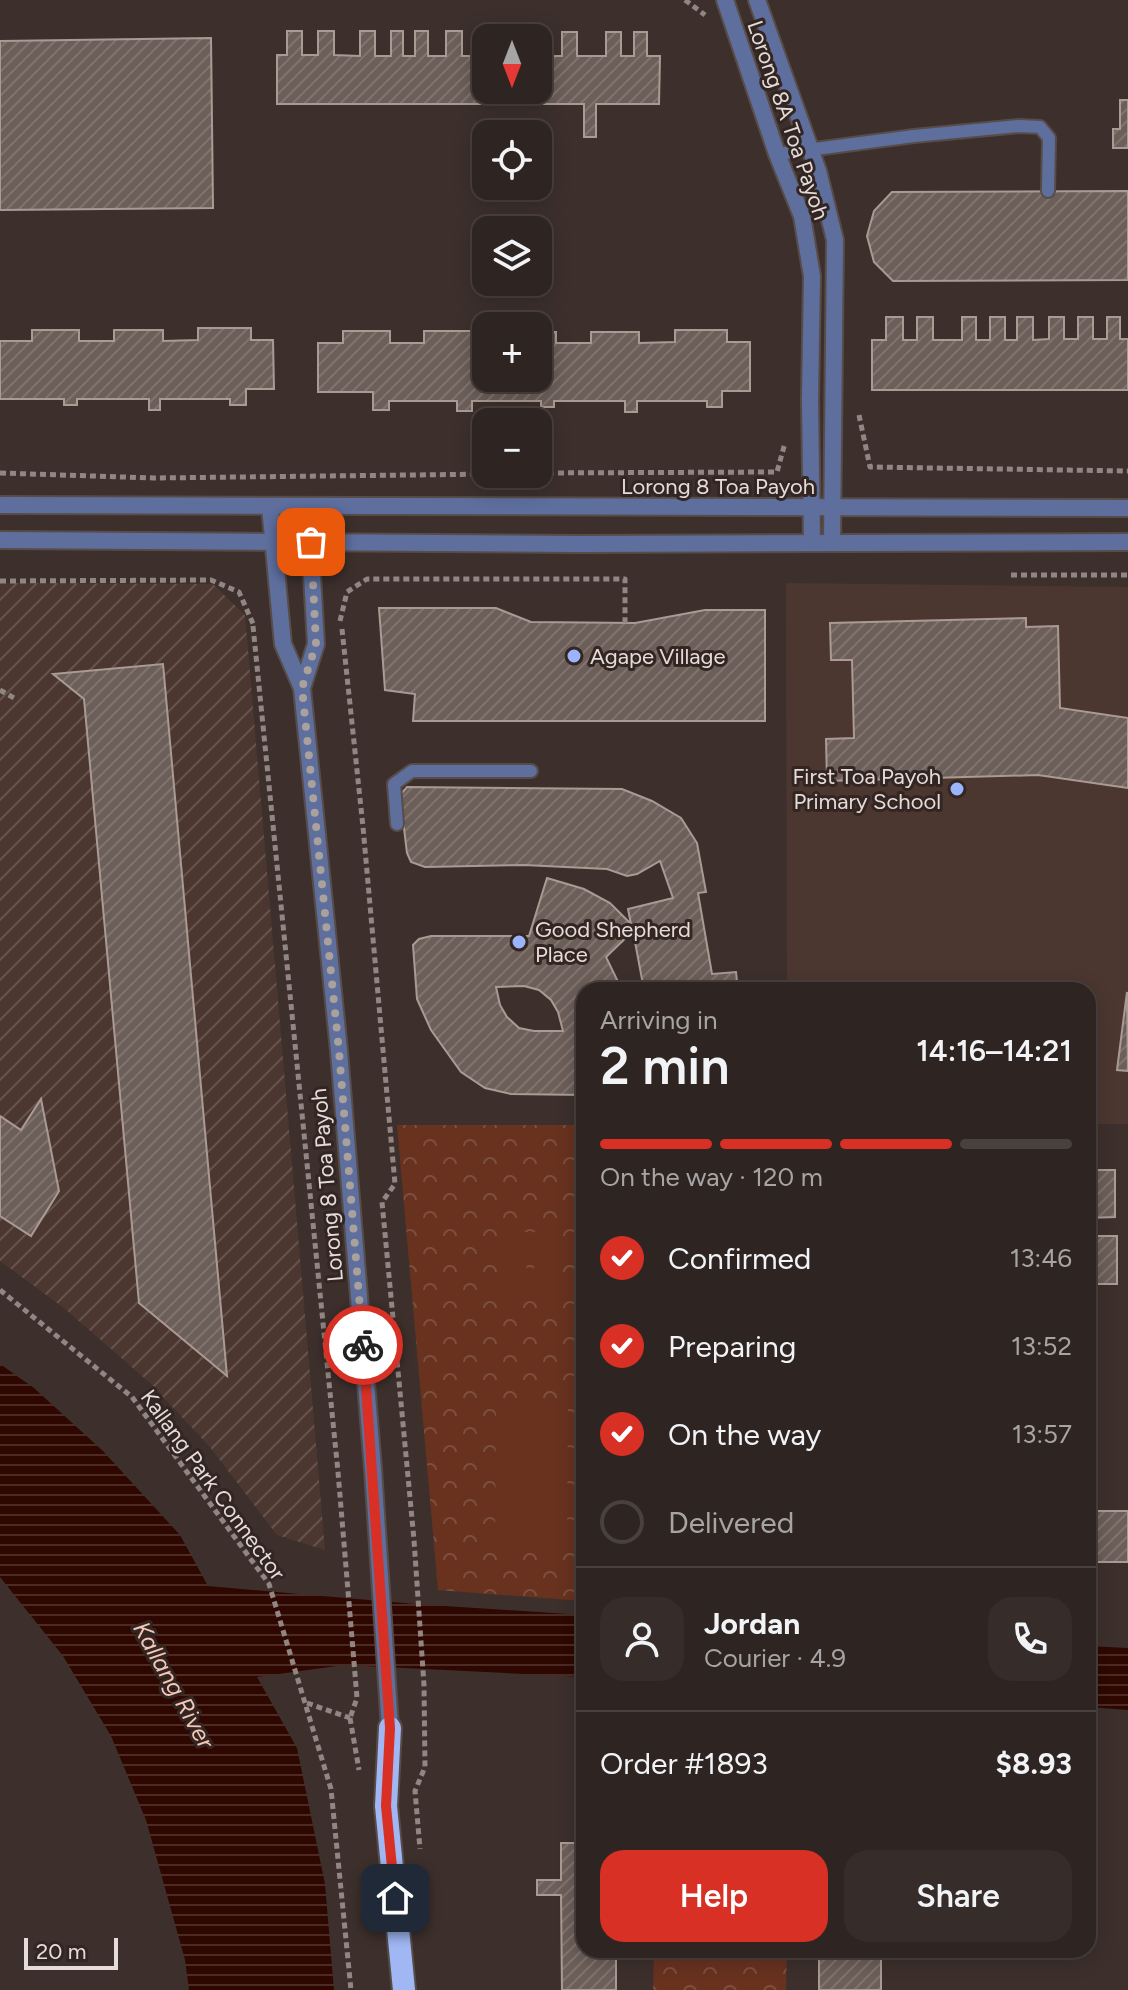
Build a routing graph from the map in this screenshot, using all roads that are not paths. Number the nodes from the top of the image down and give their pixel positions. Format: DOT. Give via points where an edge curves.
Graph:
graph roads {
  1 [pos="725,0"];
  2 [pos="757,0"];
  3 [pos="809,148"];
  4 [pos="777,154"];
  5 [pos="1048,191"];
  6 [pos="0,505"];
  7 [pos="270,506"];
  8 [pos="308,506"];
  9 [pos="811,508"];
  10 [pos="1128,508"];
  11 [pos="832,509"];
  12 [pos="0,540"];
  13 [pos="274,542"];
  14 [pos="311,542"];
  15 [pos="812,542"];
  16 [pos="832,542"];
  17 [pos="1128,542"];
  18 [pos="302,688"];
  19 [pos="531,771"];
  20 [pos="397,824"];
  21 [pos="390,1728"];
  22 [pos="404,1990"];
  1 -- 4 [label="street, Lorong 8A Toa Payoh"];
  2 -- 3 [label="street, Lorong 8A Toa Payoh"];
  3 -- 4 [label="lane"];
  3 -- 5 [label="lane" via="1040,127 1049,138"];
  3 -- 11 [label="street, Lorong 8A Toa Payoh" via="835,240"];
  4 -- 9 [label="street, Lorong 8A Toa Payoh" via="802,216 812,276"];
  6 -- 7 [label="street, Lorong 8 Toa Payoh"];
  7 -- 8 [label="street, Lorong 8 Toa Payoh"];
  7 -- 13 [label="street, Lorong 8 Toa Payoh"];
  8 -- 9 [label="street, Lorong 8 Toa Payoh"];
  8 -- 14 [label="street, Lorong 8 Toa Payoh"];
  9 -- 11 [label="street, Lorong 8 Toa Payoh"];
  9 -- 15 [label="street, Lorong 8A Toa Payoh"];
  10 -- 11 [label="street, Lorong 8 Toa Payoh"];
  11 -- 16 [label="street, Lorong 8A Toa Payoh"];
  12 -- 13 [label="street"];
  13 -- 14 [label="street"];
  13 -- 18 [label="street, Lorong 8 Toa Payoh" via="283,644"];
  14 -- 15 [label="street"];
  14 -- 18 [label="street, Lorong 8 Toa Payoh" via="316,644"];
  15 -- 16 [label="street"];
  16 -- 17 [label="street"];
  18 -- 21 [label="street, Lorong 8 Toa Payoh" via="339,1051"];
  19 -- 20 [label="lane" via="412,771 394,784"];
  21 -- 22 [label="highway" via="386,1806"];
}
